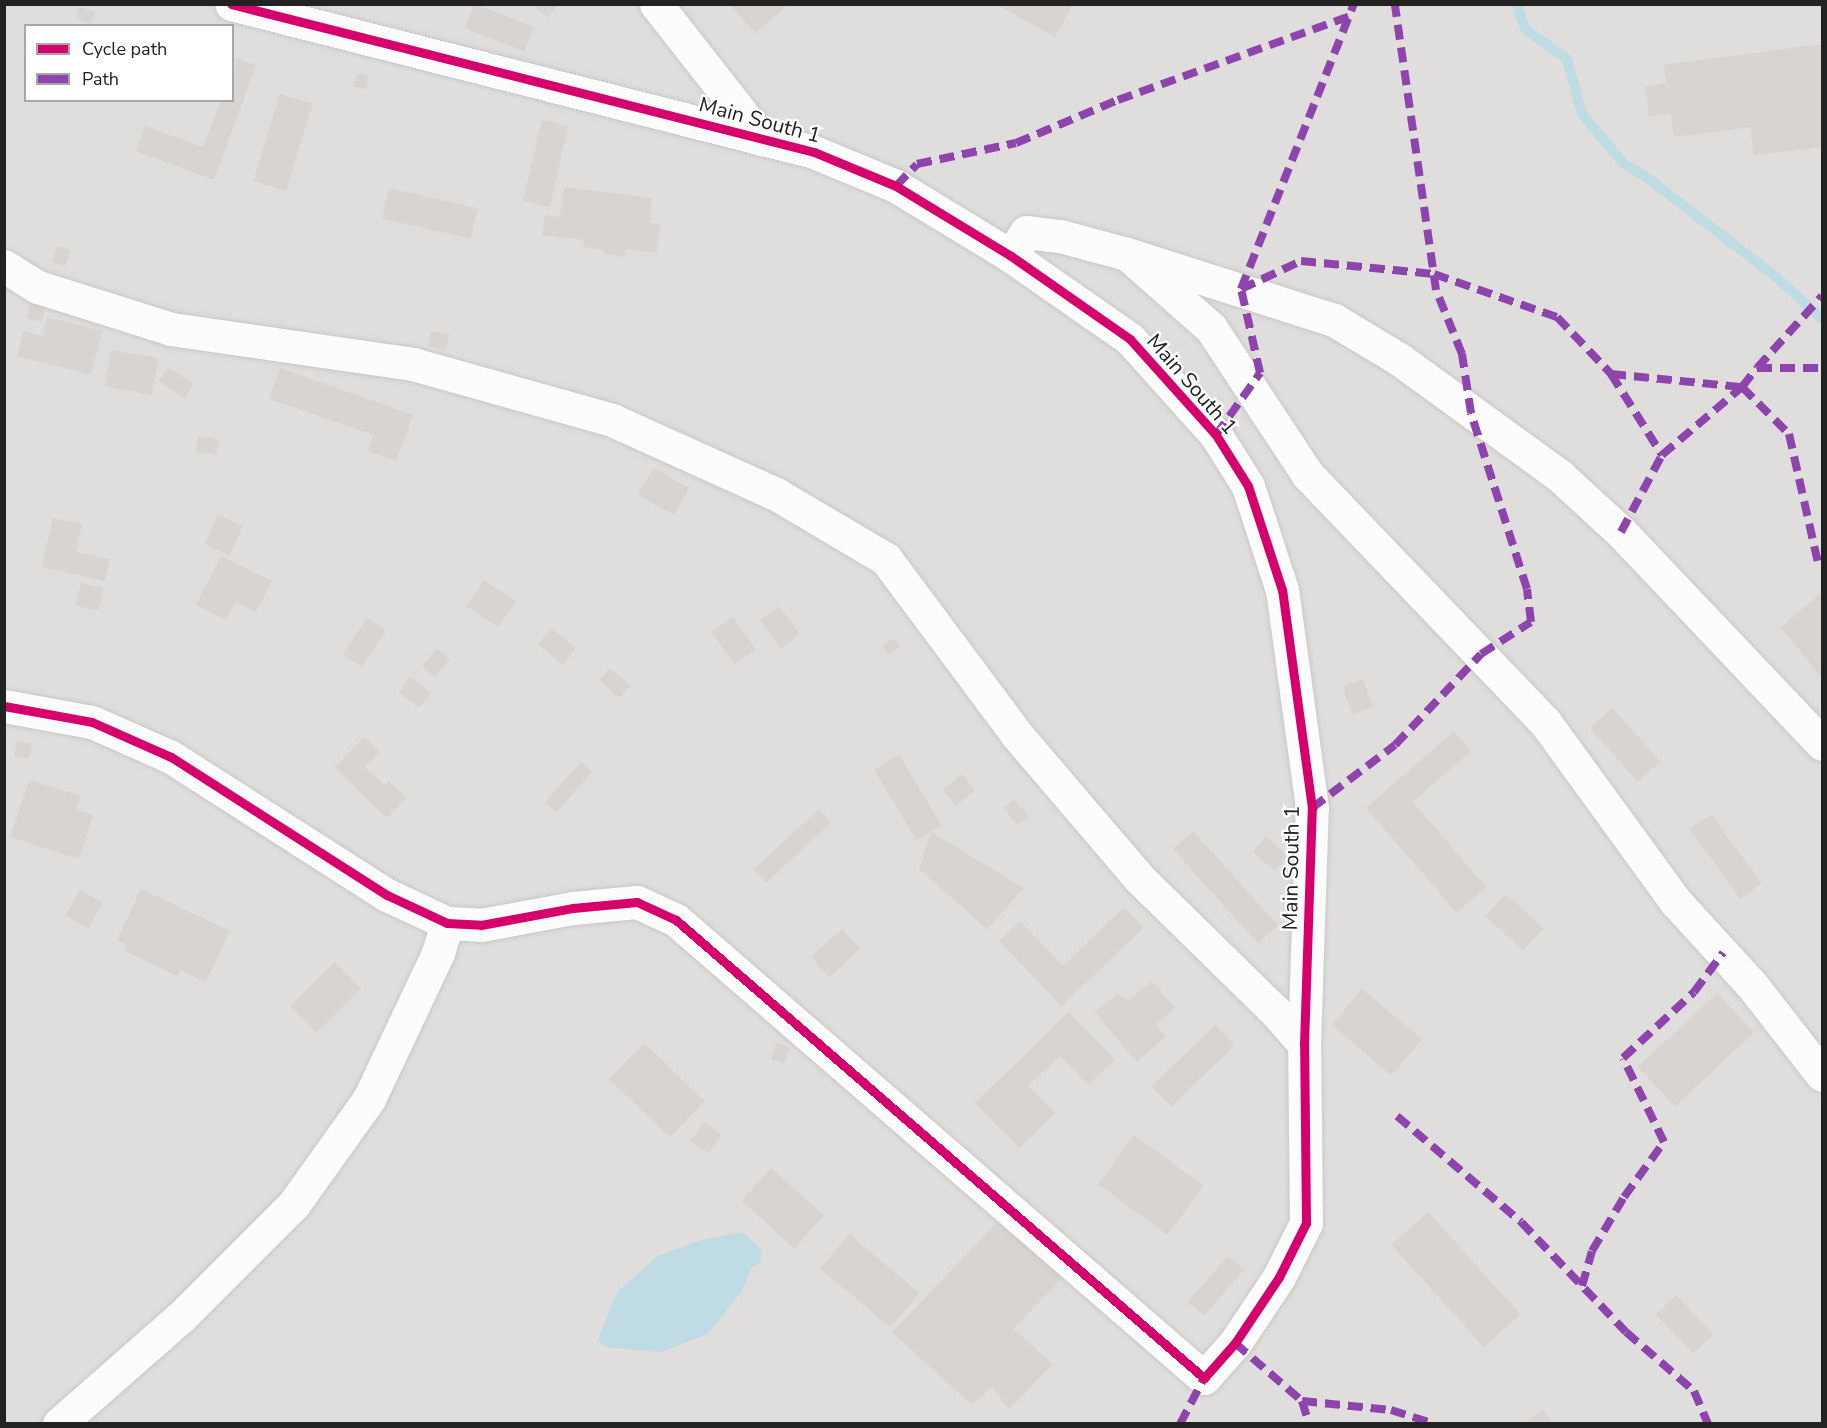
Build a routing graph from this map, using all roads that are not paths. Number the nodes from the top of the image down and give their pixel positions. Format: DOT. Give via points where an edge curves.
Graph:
graph roads {
  1 [pos="656,4"];
  2 [pos="237,6"];
  3 [pos="762,139"];
  4 [pos="1127,254"];
  5 [pos="1011,256"];
  6 [pos="4,266"];
  7 [pos="4,706"];
  8 [pos="1822,744"];
  9 [pos="447,923"];
  10 [pos="1304,1044"];
  11 [pos="1822,1075"];
  12 [pos="65,1422"];
  1 -- 3 [label="street"];
  2 -- 3 [label="street, Main South 1"];
  3 -- 5 [label="street, Main South 1" via="814,152 896,186"];
  4 -- 5 [label="street" via="1060,236 1026,232"];
  4 -- 8 [label="street" via="1334,320 1399,358 1560,476 1621,532"];
  4 -- 11 [label="street" via="1211,328 1308,475 1545,722 1676,902 1751,984"];
  5 -- 10 [label="street, Main South 1" via="1130,339 1216,435 1248,486 1282,590 1312,808"];
  6 -- 10 [label="street" via="38,287 171,329 413,364 612,420 777,494 886,560 1017,735 1132,870"];
  7 -- 9 [label="street" via="92,722 171,757 387,895"];
  9 -- 10 [label="street, Main South 1" via="481,925 573,908 637,902 676,920 1204,1378 1235,1343 1273,1286 1305,1223"];
  9 -- 12 [label="street" via="438,953 369,1099 294,1204 181,1317"];
}
